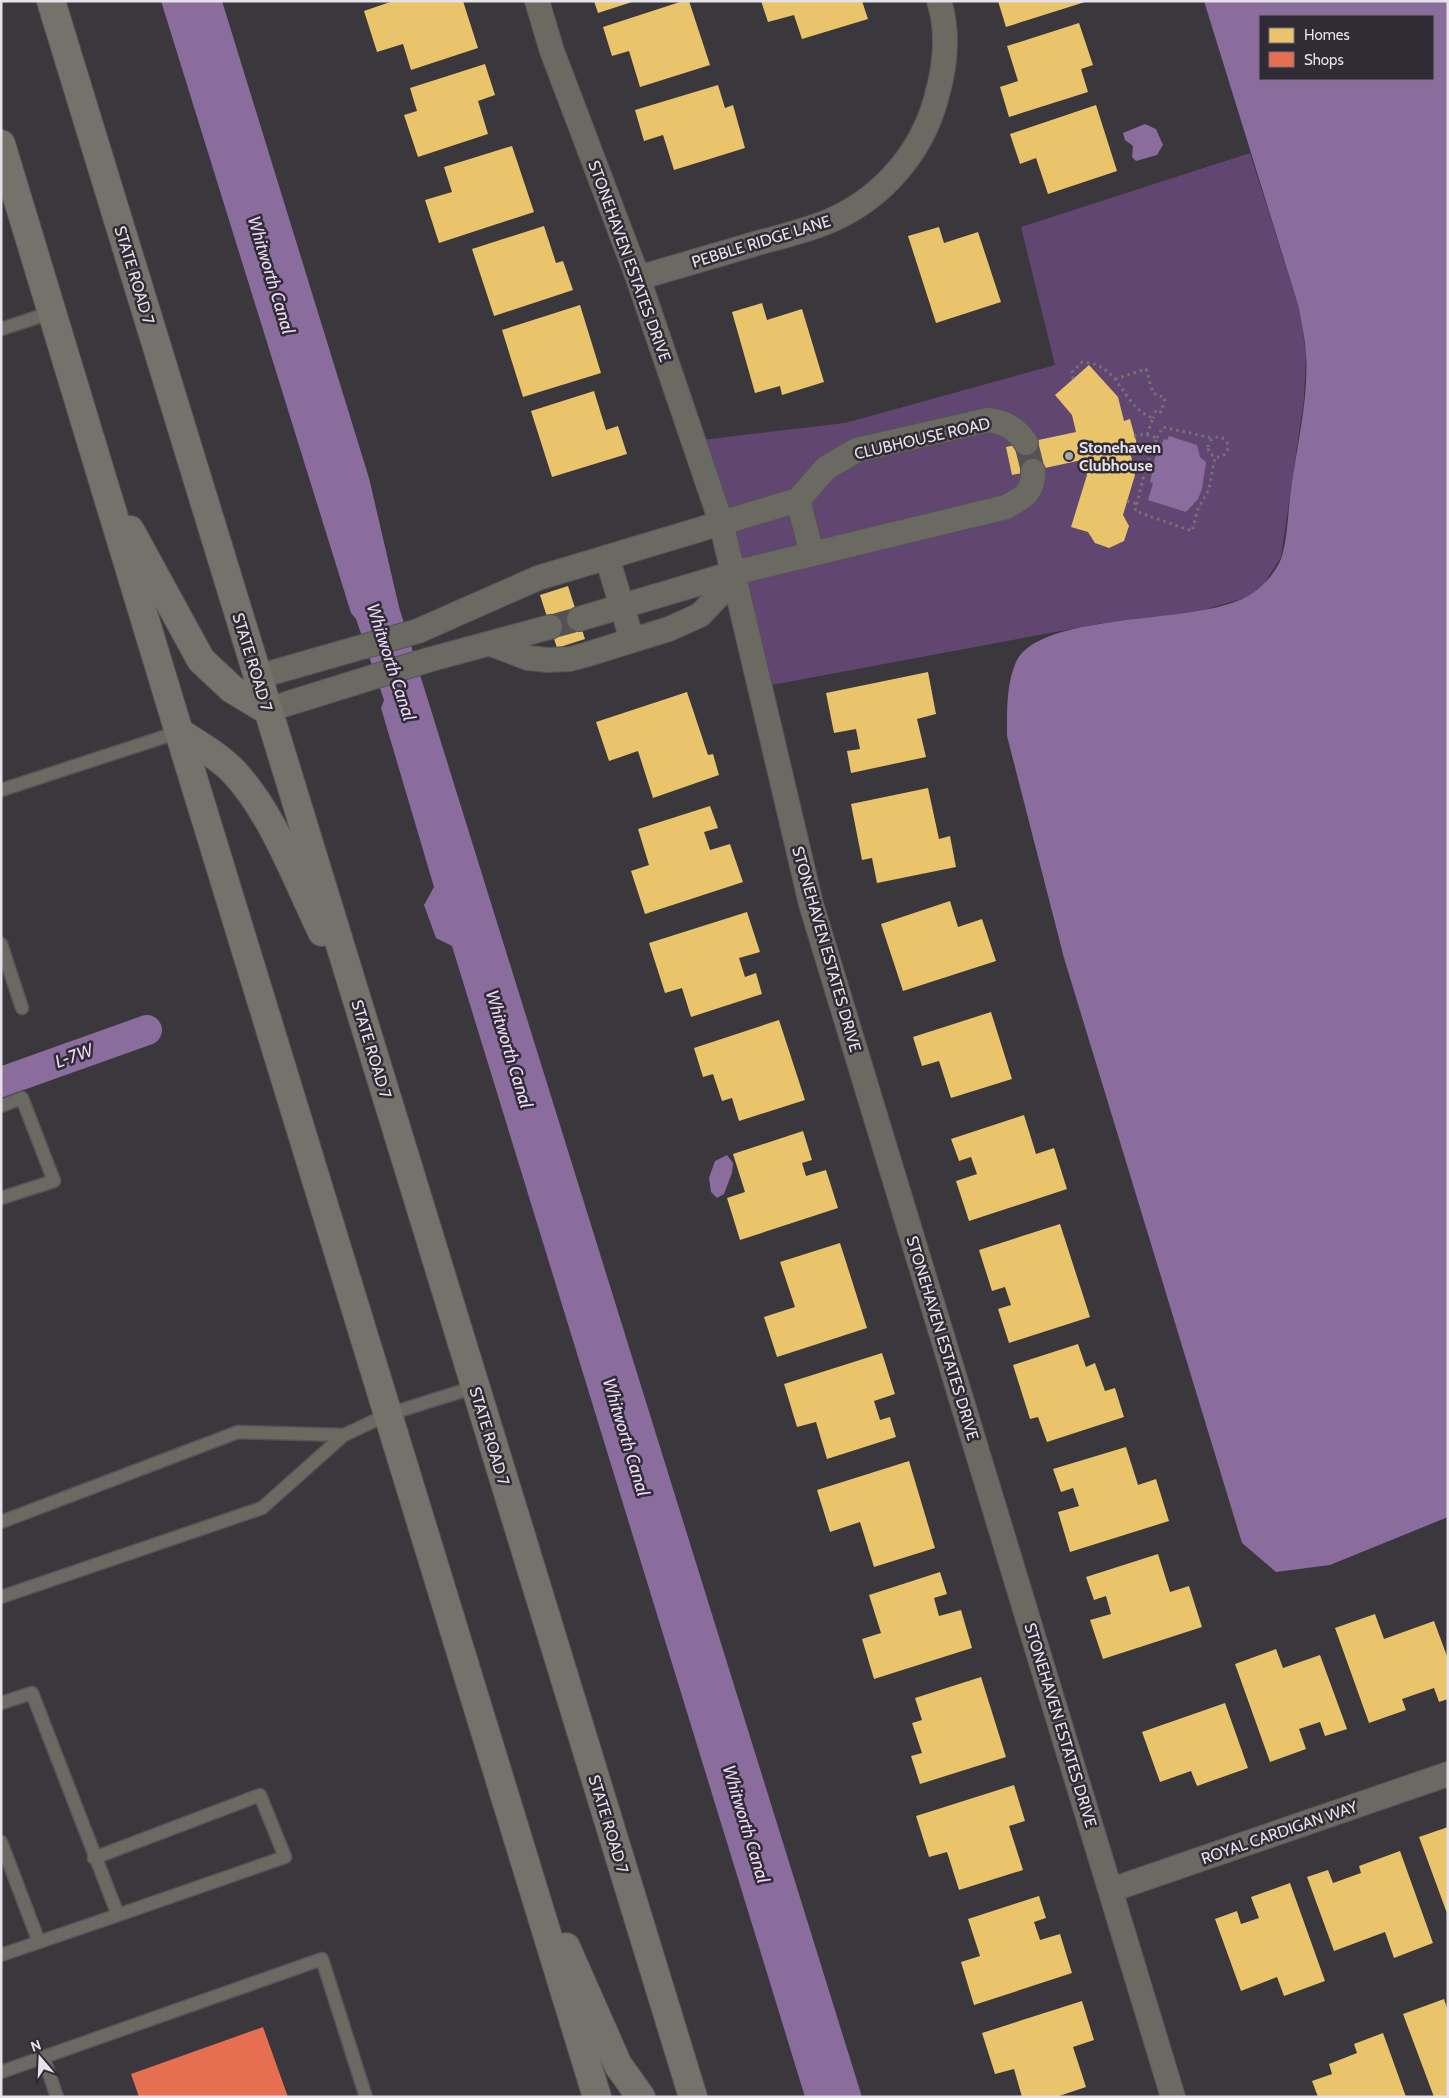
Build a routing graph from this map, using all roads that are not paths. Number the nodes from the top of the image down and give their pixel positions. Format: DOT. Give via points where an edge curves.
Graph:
graph roads {
  1 [pos="52,1"];
  2 [pos="537,1"];
  3 [pos="939,1"];
  4 [pos="1,144"];
  5 [pos="638,278"];
  6 [pos="53,312"];
  7 [pos="1,329"];
  8 [pos="1026,443"];
  9 [pos="1033,471"];
  10 [pos="104,483"];
  11 [pos="798,500"];
  12 [pos="721,522"];
  13 [pos="812,554"];
  14 [pos="607,557"];
  15 [pos="734,573"];
  16 [pos="621,606"];
  17 [pos="579,619"];
  18 [pos="550,627"];
  19 [pos="632,640"];
  20 [pos="492,644"];
  21 [pos="258,677"];
  22 [pos="267,710"];
  23 [pos="179,732"];
  24 [pos="1,790"];
  25 [pos="1,944"];
  26 [pos="22,1008"];
  27 [pos="361,1012"];
  28 [pos="1,1106"];
  29 [pos="1,1198"];
  30 [pos="475,1386"];
  31 [pos="389,1414"];
  32 [pos="344,1435"];
  33 [pos="1,1522"];
  34 [pos="1,1597"];
  35 [pos="1,1703"];
  36 [pos="1448,1774"];
  37 [pos="513,1826"];
  38 [pos="1,1842"];
  39 [pos="94,1858"];
  40 [pos="1111,1890"];
  41 [pos="118,1915"];
  42 [pos="39,1942"];
  43 [pos="1,1955"];
  44 [pos="43,2056"];
  45 [pos="1,2072"];
  46 [pos="56,2097"];
  47 [pos="366,2097"];
  48 [pos="597,2097"];
  49 [pos="641,2097"];
  50 [pos="693,2097"];
  51 [pos="1173,2097"];
  1 -- 21 [label="main road, STATE ROAD 7"];
  2 -- 5 [label="street, STONEHAVEN ESTATES DRIVE" via="552,52"];
  3 -- 5 [label="street, PEBBLE RIDGE LANE" via="945,42 942,79 932,114 916,148 893,176 865,201 834,219"];
  4 -- 6 [label="main road"];
  5 -- 12 [label="street, STONEHAVEN ESTATES DRIVE"];
  6 -- 7 [label="lane"];
  6 -- 10 [label="main road"];
  8 -- 11 [label="street, CLUBHOUSE ROAD" via="1012,427 988,420 857,450 826,468"];
  9 -- 13 [label="street" via="1031,489 1026,496 1006,507"];
  10 -- 22 [label="main road" via="201,660 232,689"];
  10 -- 23 [label="main road"];
  11 -- 12 [label="street"];
  11 -- 13 [label="street"];
  12 -- 14 [label="street"];
  12 -- 15 [label="street, STONEHAVEN ESTATES DRIVE"];
  13 -- 15 [label="street"];
  14 -- 16 [label="street"];
  14 -- 21 [label="street" via="538,578 418,631"];
  15 -- 16 [label="street"];
  15 -- 19 [label="street" via="722,593 700,616"];
  15 -- 40 [label="street, STONEHAVEN ESTATES DRIVE" via="811,904"];
  16 -- 17 [label="street"];
  16 -- 19 [label="street"];
  18 -- 20 [label="street"];
  19 -- 20 [label="street" via="570,659 548,660 528,658"];
  20 -- 22 [label="street" via="366,678"];
  21 -- 22 [label="main road, STATE ROAD 7"];
  22 -- 27 [label="main road, STATE ROAD 7"];
  23 -- 24 [label="lane"];
  23 -- 27 [label="main road" via="234,772 265,814"];
  23 -- 31 [label="main road"];
  25 -- 26 [label="lane"];
  27 -- 30 [label="main road, STATE ROAD 7"];
  28 -- 29 [label="lane" via="22,1098 54,1181"];
  30 -- 31 [label="lane"];
  30 -- 50 [label="main road, STATE ROAD 7"];
  31 -- 32 [label="lane"];
  31 -- 37 [label="main road"];
  32 -- 33 [label="lane" via="238,1432"];
  32 -- 34 [label="lane" via="262,1508"];
  35 -- 39 [label="lane" via="32,1692"];
  36 -- 40 [label="street, ROYAL CARDIGAN WAY"];
  37 -- 48 [label="main road"];
  37 -- 49 [label="main road" via="618,2065"];
  38 -- 42 [label="lane"];
  39 -- 41 [label="lane"];
  39 -- 41 [label="lane" via="260,1795 285,1857"];
  40 -- 51 [label="street, STONEHAVEN ESTATES DRIVE"];
  41 -- 42 [label="lane"];
  42 -- 43 [label="lane"];
  44 -- 45 [label="lane"];
  44 -- 46 [label="lane"];
  44 -- 47 [label="lane" via="322,1959"];
}
